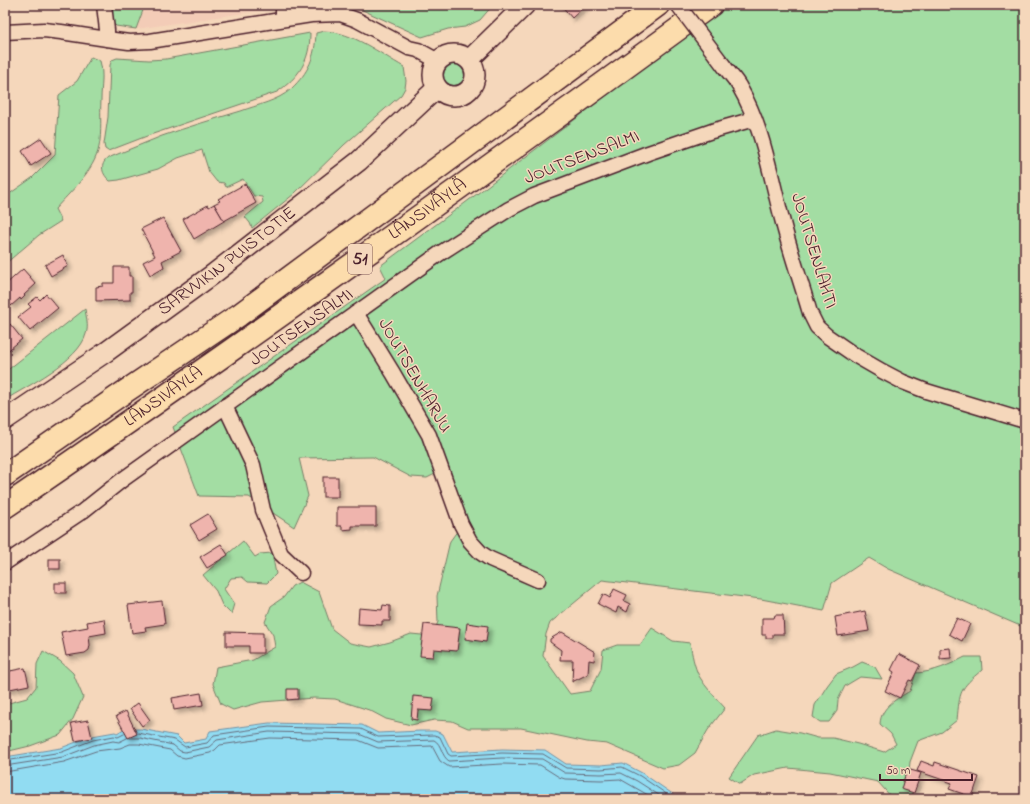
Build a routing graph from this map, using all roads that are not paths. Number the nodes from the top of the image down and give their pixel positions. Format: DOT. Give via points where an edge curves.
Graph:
graph roads {
  1 [pos="104,5"];
  2 [pos="525,5"];
  3 [pos="658,5"];
  4 [pos="678,5"];
  5 [pos="711,5"];
  6 [pos="283,12"];
  7 [pos="5,32"];
  8 [pos="107,40"];
  9 [pos="469,60"];
  10 [pos="438,61"];
  11 [pos="437,88"];
  12 [pos="754,119"];
  13 [pos="356,313"];
  14 [pos="225,406"];
  15 [pos="5,420"];
  16 [pos="1025,421"];
  17 [pos="5,475"];
  18 [pos="5,507"];
  19 [pos="5,563"];
  20 [pos="300,573"];
  21 [pos="538,580"];
  1 -- 8 [label="street"];
  2 -- 9 [label="main road"];
  3 -- 17 [label="highway, LÄNSIVÄYLÄ / 51" via="239,315"];
  4 -- 12 [label="street, JOUTSENLAHTI, bridge" via="738,85"];
  5 -- 18 [label="highway, LÄNSIVÄYLÄ / 51" via="256,334"];
  6 -- 8 [label="street" via="150,41"];
  6 -- 10 [label="street" via="340,14"];
  7 -- 8 [label="street" via="44,30"];
  9 -- 10 [label="main road" via="454,54"];
  9 -- 11 [label="main road" via="475,75 468,90 463,94 451,96"];
  10 -- 11 [label="main road" via="433,72"];
  11 -- 15 [label="main road, SARVVIKIN PUISTOTIE" via="359,161 236,256 106,352"];
  12 -- 13 [label="street, JOUTSENSALMI" via="662,148 534,196 478,228"];
  12 -- 16 [label="street, JOUTSENLAHTI" via="766,153 782,220 810,313 817,327 856,356 903,382"];
  13 -- 14 [label="street, JOUTSENSALMI"];
  13 -- 21 [label="street, JOUTSENHARJU" via="429,435 461,524 470,541 481,554"];
  14 -- 19 [label="street, JOUTSENSALMI" via="83,511"];
  14 -- 20 [label="street" via="253,465 263,510 281,554"];
}
